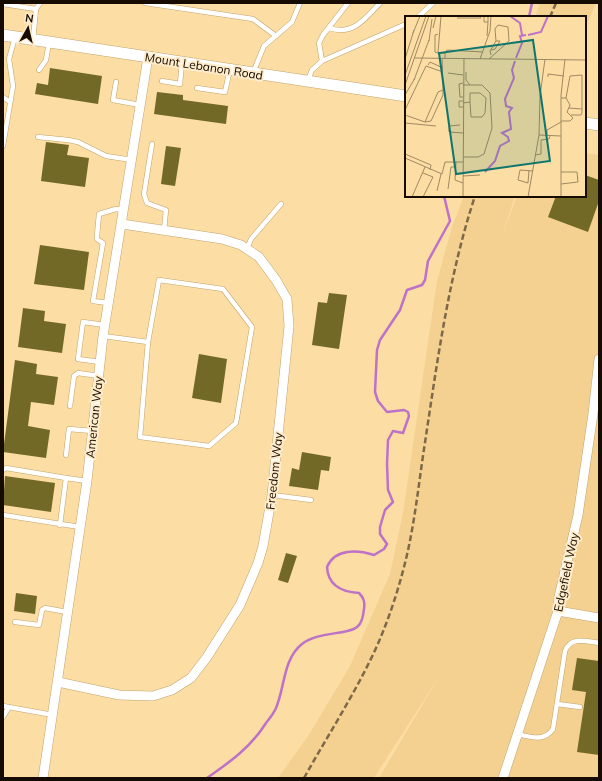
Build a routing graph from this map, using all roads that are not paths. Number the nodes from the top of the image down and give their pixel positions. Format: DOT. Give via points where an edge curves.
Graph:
graph roads {
  1 [pos="40,3"];
  2 [pos="145,3"];
  3 [pos="300,3"];
  4 [pos="348,3"];
  5 [pos="380,3"];
  6 [pos="433,3"];
  7 [pos="3,4"];
  8 [pos="15,4"];
  9 [pos="36,9"];
  10 [pos="419,16"];
  11 [pos="405,24"];
  12 [pos="329,28"];
  13 [pos="3,35"];
  14 [pos="276,36"];
  15 [pos="15,37"];
  16 [pos="33,40"];
  17 [pos="49,42"];
  18 [pos="148,57"];
  19 [pos="322,60"];
  20 [pos="182,62"];
  21 [pos="230,69"];
  22 [pos="39,70"];
  23 [pos="253,73"];
  24 [pos="162,81"];
  25 [pos="116,82"];
  26 [pos="308,82"];
  27 [pos="197,88"];
  28 [pos="405,96"];
  29 [pos="3,97"];
  30 [pos="10,102"];
  31 [pos="140,104"];
  32 [pos="586,122"];
  33 [pos="5,123"];
  34 [pos="599,125"];
  35 [pos="38,137"];
  36 [pos="152,144"];
  37 [pos="3,146"];
  38 [pos="132,160"];
  39 [pos="281,204"];
  40 [pos="124,210"];
  41 [pos="122,224"];
  42 [pos="164,230"];
  43 [pos="247,249"];
  44 [pos="108,303"];
  45 [pos="105,325"];
  46 [pos="103,336"];
  47 [pos="148,342"];
  48 [pos="599,359"];
  49 [pos="100,362"];
  50 [pos="99,376"];
  51 [pos="70,406"];
  52 [pos="93,431"];
  53 [pos="66,455"];
  54 [pos="3,470"];
  55 [pos="66,478"];
  56 [pos="87,481"];
  57 [pos="272,495"];
  58 [pos="311,500"];
  59 [pos="3,515"];
  60 [pos="60,525"];
  61 [pos="80,527"];
  62 [pos="558,611"];
  63 [pos="67,612"];
  64 [pos="599,618"];
  65 [pos="15,622"];
  66 [pos="599,643"];
  67 [pos="58,682"];
  68 [pos="557,704"];
  69 [pos="3,706"];
  70 [pos="580,706"];
  71 [pos="9,707"];
  72 [pos="52,715"];
  73 [pos="3,717"];
  74 [pos="517,734"];
  75 [pos="43,778"];
  76 [pos="503,778"];
  1 -- 9 [label="lane"];
  2 -- 14 [label="lane" via="253,19"];
  3 -- 14 [label="lane" via="292,22"];
  4 -- 12 [label="lane"];
  5 -- 12 [label="lane" via="359,25 348,30"];
  6 -- 10 [label="lane"];
  7 -- 8 [label="lane"];
  8 -- 9 [label="lane"];
  9 -- 16 [label="lane"];
  11 -- 19 [label="lane"];
  12 -- 19 [label="lane" via="319,43"];
  13 -- 15 [label="street, Mount Lebanon Road"];
  14 -- 23 [label="lane" via="264,46"];
  15 -- 16 [label="street, Mount Lebanon Road"];
  15 -- 30 [label="lane" via="9,59 13,86"];
  16 -- 17 [label="street, Mount Lebanon Road"];
  17 -- 18 [label="street, Mount Lebanon Road"];
  17 -- 22 [label="lane" via="46,60"];
  18 -- 20 [label="street, Mount Lebanon Road"];
  18 -- 31 [label="street, American Way"];
  19 -- 26 [label="lane" via="312,70"];
  20 -- 21 [label="street, Mount Lebanon Road"];
  20 -- 24 [label="lane" via="180,84"];
  21 -- 23 [label="street, Mount Lebanon Road"];
  21 -- 27 [label="lane" via="225,92"];
  23 -- 26 [label="street, Mount Lebanon Road"];
  25 -- 31 [label="lane" via="113,100"];
  26 -- 28 [label="street, Mount Lebanon Road"];
  29 -- 30 [label="lane"];
  30 -- 33 [label="lane"];
  31 -- 38 [label="street, American Way"];
  32 -- 34 [label="street"];
  33 -- 37 [label="lane"];
  35 -- 38 [label="lane" via="78,142 106,156"];
  36 -- 42 [label="lane" via="144,194 147,203 166,210"];
  38 -- 40 [label="street, American Way"];
  39 -- 43 [label="lane" via="251,239"];
  40 -- 41 [label="street, American Way"];
  40 -- 44 [label="lane" via="116,209 100,214 97,236 103,243 94,301"];
  41 -- 42 [label="street, Freedom Way"];
  41 -- 44 [label="street, American Way"];
  42 -- 43 [label="street, Freedom Way" via="222,239"];
  43 -- 57 [label="street, Freedom Way" via="259,257 272,272 287,299 289,326"];
  44 -- 45 [label="street, American Way"];
  45 -- 46 [label="street, American Way"];
  45 -- 49 [label="lane" via="83,322 78,359"];
  46 -- 47 [label="lane"];
  46 -- 49 [label="street, American Way"];
  47 -- 47 [label="lane" via="160,280 223,289 252,327 236,423 209,446 140,437"];
  48 -- 62 [label="street, Edgefield Way" via="578,515"];
  49 -- 50 [label="street, American Way"];
  50 -- 51 [label="lane" via="78,373 74,376"];
  50 -- 52 [label="street, American Way"];
  52 -- 53 [label="lane" via="69,429"];
  52 -- 56 [label="street, American Way"];
  54 -- 55 [label="lane" via="6,468"];
  55 -- 56 [label="lane"];
  55 -- 60 [label="lane"];
  56 -- 61 [label="street, American Way"];
  57 -- 58 [label="lane"];
  57 -- 67 [label="street, Freedom Way" via="258,564 240,605 191,678 172,690 153,696 119,695"];
  59 -- 60 [label="lane"];
  60 -- 61 [label="lane"];
  61 -- 63 [label="street, American Way"];
  62 -- 64 [label="street"];
  62 -- 74 [label="street, Edgefield Way"];
  63 -- 65 [label="lane" via="45,608 42,610 39,625"];
  63 -- 67 [label="street, American Way"];
  66 -- 68 [label="lane" via="580,640 567,645"];
  67 -- 72 [label="street, American Way"];
  68 -- 70 [label="lane"];
  68 -- 74 [label="lane" via="553,729 549,735 542,738"];
  69 -- 71 [label="lane"];
  71 -- 72 [label="lane"];
  71 -- 73 [label="lane"];
  72 -- 75 [label="street, American Way"];
  74 -- 76 [label="street, Edgefield Way"];
}
